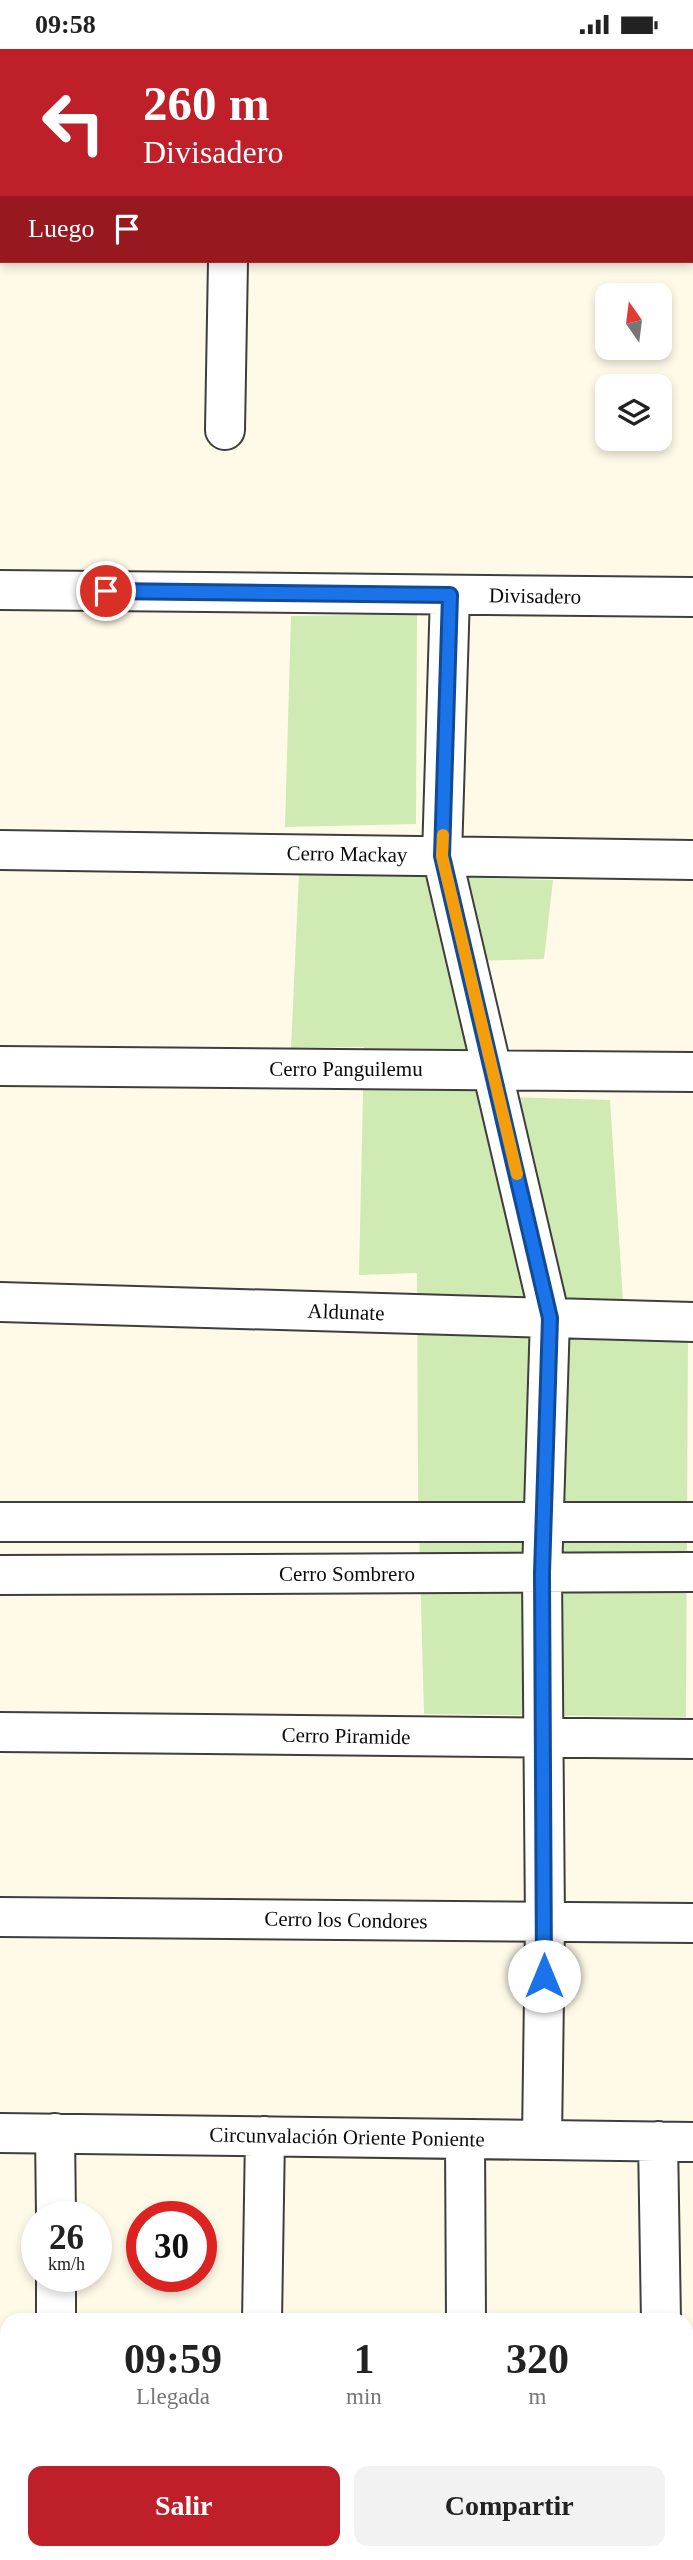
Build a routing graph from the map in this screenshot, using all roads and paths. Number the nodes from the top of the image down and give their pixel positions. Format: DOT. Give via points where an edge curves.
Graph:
graph roads {
  1 [pos="228,263"];
  2 [pos="225,430"];
  3 [pos="0,590"];
  4 [pos="450,595"];
  5 [pos="693,597"];
  6 [pos="0,850"];
  7 [pos="442,856"];
  8 [pos="693,860"];
  9 [pos="0,1066"];
  10 [pos="493,1070"];
  11 [pos="693,1072"];
  12 [pos="0,1302"];
  13 [pos="550,1318"];
  14 [pos="693,1322"];
  15 [pos="543,1521"];
  16 [pos="0,1522"];
  17 [pos="693,1522"];
  18 [pos="693,1572"];
  19 [pos="542,1573"];
  20 [pos="0,1575"];
  21 [pos="0,1732"];
  22 [pos="544,1738"];
  23 [pos="693,1739"];
  24 [pos="0,1917"];
  25 [pos="545,1922"];
  26 [pos="693,1923"];
  27 [pos="0,2133"];
  28 [pos="55,2133"];
  29 [pos="265,2136"];
  30 [pos="465,2139"];
  31 [pos="542,2139"];
  32 [pos="676,2141"];
  33 [pos="56,2201"];
  34 [pos="56,2292"];
  35 [pos="56,2313"];
  36 [pos="262,2313"];
  37 [pos="466,2313"];
  38 [pos="662,2313"];
  1 -- 2 [label="street"];
  3 -- 4 [label="street, Divisadero"];
  4 -- 5 [label="street, Divisadero"];
  4 -- 7 [label="street"];
  6 -- 7 [label="street, Cerro Mackay"];
  7 -- 8 [label="street, Cerro Mackay"];
  7 -- 10 [label="street"];
  9 -- 10 [label="street, Cerro Panguilemu"];
  10 -- 11 [label="street, Cerro Panguilemu"];
  10 -- 13 [label="street"];
  12 -- 13 [label="street, Aldunate"];
  13 -- 14 [label="street, Aldunate"];
  13 -- 15 [label="street"];
  15 -- 16 [label="street"];
  15 -- 17 [label="street"];
  15 -- 19 [label="street"];
  18 -- 19 [label="street, Cerro Sombrero"];
  19 -- 20 [label="street, Cerro Sombrero"];
  19 -- 22 [label="street"];
  21 -- 22 [label="street, Cerro Piramide"];
  22 -- 23 [label="street, Cerro Piramide"];
  22 -- 25 [label="street"];
  24 -- 25 [label="street, Cerro los Condores"];
  25 -- 26 [label="street, Cerro los Condores"];
  25 -- 31 [label="street"];
  27 -- 28 [label="street, Circunvalación Oriente Poniente"];
  28 -- 29 [label="street, Circunvalación Oriente Poniente"];
  28 -- 33 [label="street"];
  29 -- 30 [label="street, Circunvalación Oriente Poniente"];
  29 -- 36 [label="street"];
  30 -- 31 [label="street, Circunvalación Oriente Poniente"];
  30 -- 37 [label="street"];
  31 -- 32 [label="street, Circunvalación Oriente Poniente"];
  32 -- 38 [label="street"];
  34 -- 35 [label="street"];
}
